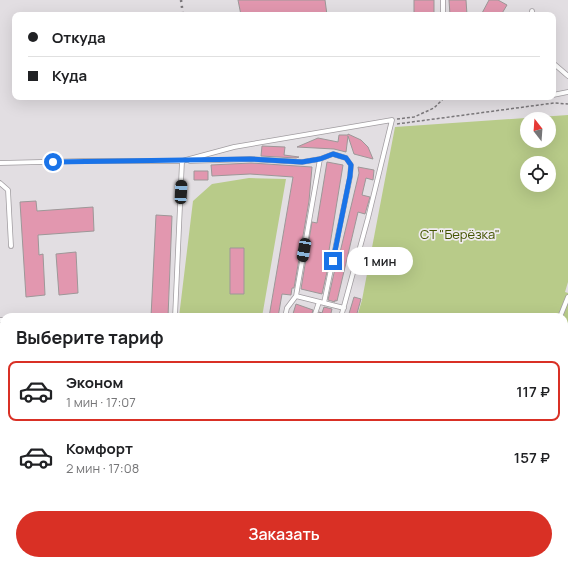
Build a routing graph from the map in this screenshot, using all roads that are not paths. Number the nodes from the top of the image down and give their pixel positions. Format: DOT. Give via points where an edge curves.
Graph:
graph roads {
  1 [pos="443,0"];
  2 [pos="443,12"];
  3 [pos="556,66"];
  4 [pos="568,76"];
  5 [pos="568,92"];
  6 [pos="556,94"];
  7 [pos="320,159"];
  8 [pos="182,161"];
  9 [pos="0,163"];
  10 [pos="0,183"];
  11 [pos="11,246"];
  12 [pos="296,296"];
  13 [pos="568,297"];
  14 [pos="319,302"];
  15 [pos="324,303"];
  16 [pos="344,308"];
  17 [pos="176,313"];
  18 [pos="286,313"];
  19 [pos="315,313"];
  20 [pos="342,313"];
  21 [pos="562,313"];
  1 -- 2 [label="lane"];
  3 -- 4 [label="lane"];
  5 -- 6 [label="lane"];
  7 -- 8 [label="lane" via="302,162 250,159"];
  7 -- 12 [label="lane"];
  7 -- 15 [label="lane" via="333,154 346,158 351,165"];
  8 -- 9 [label="lane"];
  8 -- 16 [label="lane" via="234,147 391,122"];
  8 -- 17 [label="lane"];
  10 -- 11 [label="lane" via="8,190"];
  12 -- 14 [label="lane"];
  12 -- 18 [label="lane"];
  13 -- 21 [label="lane"];
  14 -- 15 [label="lane"];
  14 -- 19 [label="lane"];
  15 -- 16 [label="lane"];
  16 -- 20 [label="lane"];
}
